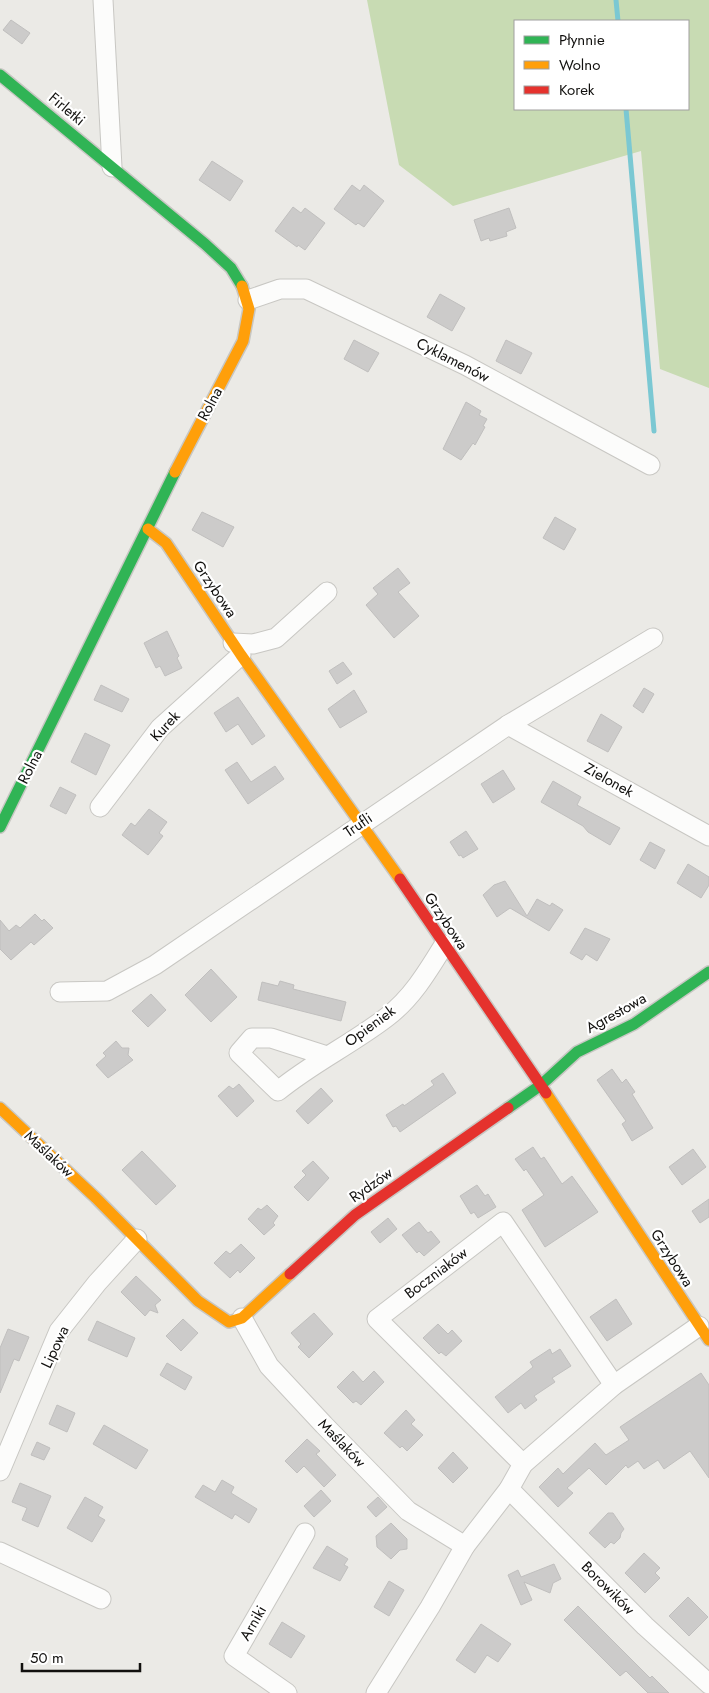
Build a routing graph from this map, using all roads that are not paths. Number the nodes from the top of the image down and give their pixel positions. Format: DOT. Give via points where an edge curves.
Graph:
graph roads {
  1 [pos="103,0"];
  2 [pos="0,75"];
  3 [pos="112,167"];
  4 [pos="248,300"];
  5 [pos="650,465"];
  6 [pos="148,529"];
  7 [pos="327,592"];
  8 [pos="276,638"];
  9 [pos="653,638"];
  10 [pos="237,649"];
  11 [pos="259,681"];
  12 [pos="508,725"];
  13 [pos="100,807"];
  14 [pos="362,823"];
  15 [pos="0,827"];
  16 [pos="709,836"];
  17 [pos="444,945"];
  18 [pos="709,972"];
  19 [pos="60,992"];
  20 [pos="327,1056"];
  21 [pos="542,1085"];
  22 [pos="0,1108"];
  23 [pos="137,1239"];
  24 [pos="236,1320"];
  25 [pos="704,1333"];
  26 [pos="614,1385"];
  27 [pos="524,1464"];
  28 [pos="0,1471"];
  29 [pos="509,1489"];
  30 [pos="305,1533"];
  31 [pos="465,1546"];
  32 [pos="0,1552"];
  33 [pos="101,1599"];
  34 [pos="709,1684"];
  35 [pos="287,1693"];
  36 [pos="376,1693"];
  1 -- 3 [label="street"];
  2 -- 3 [label="street, Firletki"];
  3 -- 4 [label="street, Rolna" via="229,267 245,289"];
  4 -- 5 [label="street, Cyklamenów" via="280,289 306,288 465,365"];
  4 -- 6 [label="street, Rolna" via="250,317 243,344 210,401"];
  6 -- 10 [label="street, Grzybowa" via="166,543"];
  6 -- 15 [label="street, Rolna"];
  7 -- 8 [label="street"];
  8 -- 10 [label="street"];
  8 -- 11 [label="street" via="265,650 259,665"];
  9 -- 12 [label="street, Trufli"];
  10 -- 11 [label="street, Grzybowa"];
  10 -- 13 [label="street, Kurek" via="160,728"];
  11 -- 14 [label="street, Grzybowa"];
  12 -- 14 [label="street, Trufli"];
  12 -- 16 [label="street, Zielonek"];
  14 -- 17 [label="street, Grzybowa"];
  14 -- 19 [label="street, Trufli" via="147,969 107,991"];
  17 -- 20 [label="street, Opieniek" via="420,984 388,1017"];
  17 -- 21 [label="street, Grzybowa"];
  18 -- 21 [label="street, Agrestowa" via="634,1024 577,1052"];
  21 -- 24 [label="street, Rydzów" via="355,1214"];
  21 -- 25 [label="street, Grzybowa"];
  22 -- 23 [label="street, Maślaków"];
  23 -- 24 [label="street, Maślaków" via="198,1301"];
  23 -- 28 [label="street, Lipowa" via="59,1331"];
  24 -- 31 [label="street, Maślaków" via="269,1366 408,1511"];
  25 -- 26 [label="street"];
  26 -- 27 [label="street"];
  26 -- 27 [label="street, Boczniaków" via="503,1222 377,1319"];
  27 -- 29 [label="street"];
  29 -- 31 [label="street"];
  29 -- 34 [label="street, Borowików"];
  30 -- 35 [label="street, Arniki" via="234,1656"];
  31 -- 36 [label="street"];
  32 -- 33 [label="street"];
}
